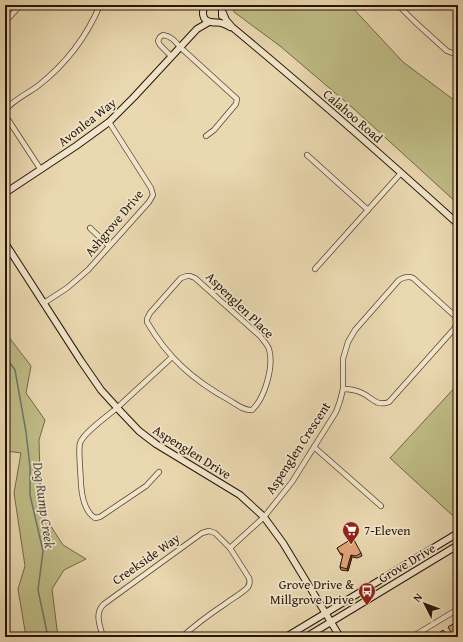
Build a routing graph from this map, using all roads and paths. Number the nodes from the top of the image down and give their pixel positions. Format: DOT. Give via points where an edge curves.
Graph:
graph roads {
  1 [pos="20,5"];
  2 [pos="100,5"];
  3 [pos="200,5"];
  4 [pos="206,5"];
  5 [pos="398,5"];
  6 [pos="222,8"];
  7 [pos="203,13"];
  8 [pos="5,22"];
  9 [pos="212,22"];
  10 [pos="232,27"];
  11 [pos="197,29"];
  12 [pos="180,47"];
  13 [pos="458,55"];
  14 [pos="171,56"];
  15 [pos="109,122"];
  16 [pos="206,136"];
  17 [pos="307,155"];
  18 [pos="41,170"];
  19 [pos="401,173"];
  20 [pos="5,193"];
  21 [pos="368,210"];
  22 [pos="458,224"];
  23 [pos="90,228"];
  24 [pos="6,246"];
  25 [pos="109,246"];
  26 [pos="315,269"];
  27 [pos="44,303"];
  28 [pos="172,357"];
  29 [pos="342,389"];
  30 [pos="117,408"];
  31 [pos="314,447"];
  32 [pos="159,472"];
  33 [pos="381,506"];
  34 [pos="264,517"];
  35 [pos="458,533"];
  36 [pos="458,545"];
  37 [pos="230,548"];
  38 [pos="458,609"];
  39 [pos="325,613"];
  40 [pos="331,622"];
  41 [pos="103,637"];
  42 [pos="182,637"];
  43 [pos="286,637"];
  44 [pos="306,637"];
  45 [pos="340,637"];
  46 [pos="412,637"];
  1 -- 8 [label="street"];
  2 -- 18 [label="street" via="93,22 70,56 46,80 7,109 7,118"];
  3 -- 7 [label="street"];
  4 -- 7 [label="street, Avonlea Way"];
  5 -- 13 [label="street" via="447,51"];
  6 -- 9 [label="street, Avonlea Way" via="220,19"];
  6 -- 10 [label="street, Calahoo Road"];
  7 -- 9 [label="street" via="206,20"];
  7 -- 11 [label="street, Avonlea Way"];
  9 -- 10 [label="street, Calahoo Road"];
  9 -- 11 [label="street, Avonlea Way"];
  10 -- 19 [label="street, Calahoo Road"];
  11 -- 12 [label="street, Avonlea Way"];
  12 -- 14 [label="street, Avonlea Way"];
  12 -- 14 [label="street" via="168,36 160,37 160,45"];
  12 -- 16 [label="street" via="237,99 236,104"];
  14 -- 15 [label="street, Avonlea Way"];
  15 -- 18 [label="street, Avonlea Way"];
  15 -- 25 [label="street, Ashgrove Drive" via="153,195"];
  17 -- 21 [label="street"];
  18 -- 20 [label="street, Avonlea Way"];
  19 -- 21 [label="street"];
  19 -- 22 [label="street, Calahoo Road"];
  21 -- 26 [label="street"];
  23 -- 25 [label="street"];
  24 -- 27 [label="street, Aspenglen Drive"];
  25 -- 27 [label="street, Ashgrove Drive" via="78,279"];
  27 -- 30 [label="street, Aspenglen Drive" via="85,367"];
  28 -- 28 [label="street, Aspenglen Place" via="198,381 246,410 254,408 267,382 270,369 267,344 190,276 181,278 147,319"];
  28 -- 30 [label="street"];
  29 -- 29 [label="street, Aspenglen Crescent" via="362,393 382,404 389,402 454,329 456,317 413,278 402,278 355,330 348,342 343,359"];
  29 -- 31 [label="street, Aspenglen Crescent" via="336,412"];
  30 -- 32 [label="street" via="87,433 80,443 81,488 86,508 95,518 100,517 146,486"];
  30 -- 34 [label="street, Aspenglen Drive" via="156,444 240,495"];
  31 -- 33 [label="street"];
  31 -- 34 [label="street, Aspenglen Crescent" via="288,488"];
  34 -- 37 [label="street"];
  34 -- 39 [label="street, Aspenglen Drive" via="283,543"];
  35 -- 39 [label="street, Grove Drive"];
  36 -- 40 [label="street, Grove Drive"];
  37 -- 41 [label="street, Creekside Way" via="215,533 202,533 101,607 98,613"];
  37 -- 42 [label="street, Creekside Way" via="249,578 249,586"];
  38 -- 46 [label="street"];
  39 -- 40 [label="street, Aspenglen Drive"];
  39 -- 43 [label="street, Grove Drive"];
  40 -- 44 [label="street, Grove Drive"];
  40 -- 45 [label="street, Aspenglen Drive"];
}
